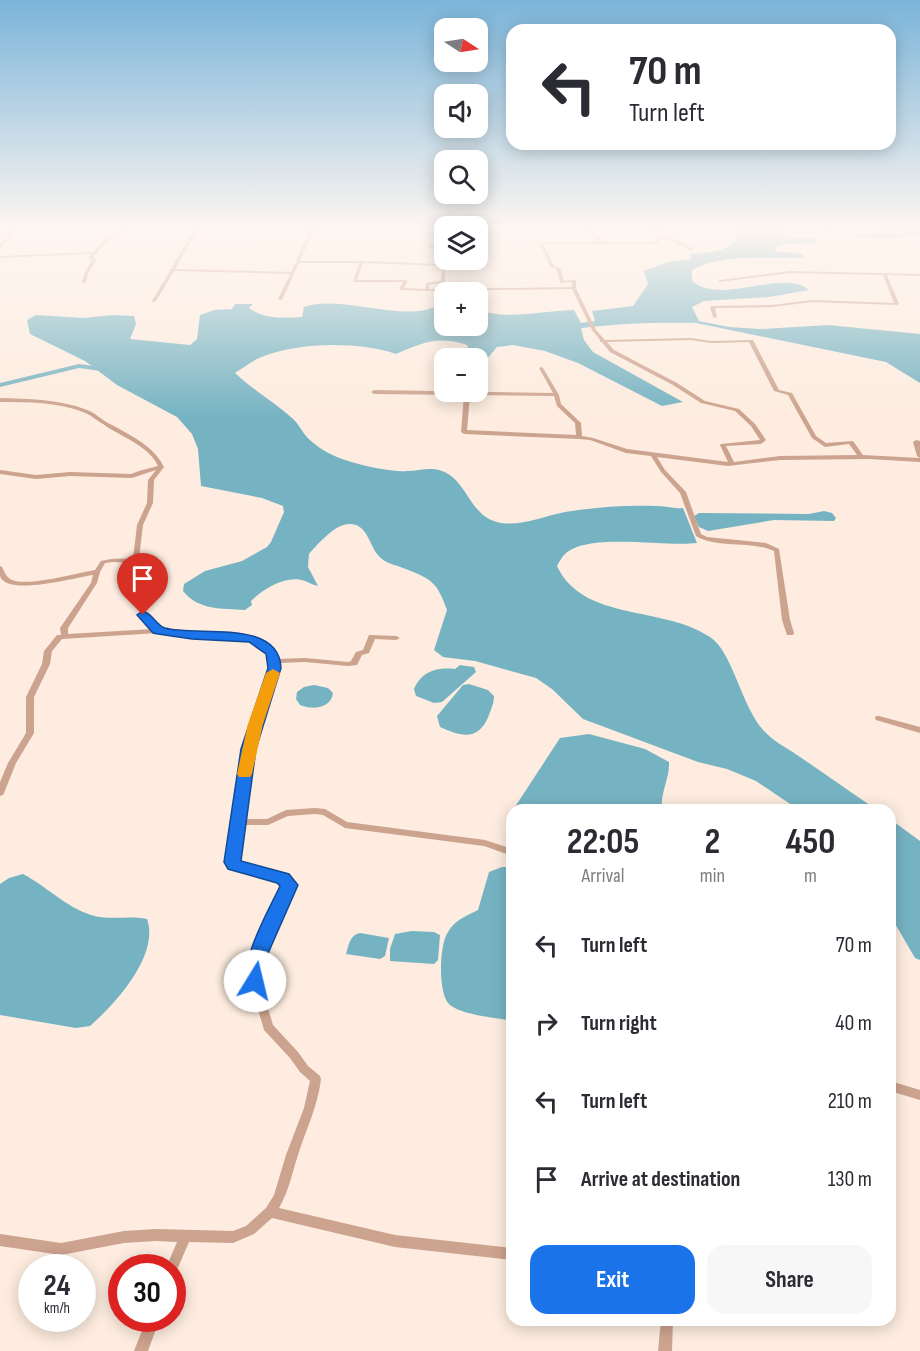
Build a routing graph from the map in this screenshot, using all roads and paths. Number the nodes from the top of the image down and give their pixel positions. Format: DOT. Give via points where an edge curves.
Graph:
graph roads {
  1 [pos="159,291"];
  2 [pos="284,291"];
  3 [pos="575,291"];
  4 [pos="892,291"];
  5 [pos="280,299"];
  6 [pos="154,301"];
  7 [pos="715,317"];
  8 [pos="602,341"];
  9 [pos="541,368"];
  10 [pos="374,392"];
  11 [pos="434,393"];
  12 [pos="488,393"];
  13 [pos="556,395"];
  14 [pos="0,400"];
  15 [pos="466,402"];
  16 [pos="579,437"];
  17 [pos="920,443"];
  18 [pos="653,455"];
  19 [pos="861,457"];
  20 [pos="920,458"];
  21 [pos="732,464"];
  22 [pos="161,468"];
  23 [pos="0,472"];
  24 [pos="134,561"];
  25 [pos="0,568"];
  26 [pos="97,572"];
  27 [pos="158,631"];
  28 [pos="790,633"];
  29 [pos="65,636"];
  30 [pos="396,638"];
  31 [pos="274,661"];
  32 [pos="879,718"];
  33 [pos="920,730"];
  34 [pos="0,793"];
  35 [pos="237,822"];
  36 [pos="506,852"];
  37 [pos="896,1088"];
  38 [pos="920,1095"];
  39 [pos="270,1212"];
  40 [pos="185,1237"];
  41 [pos="0,1240"];
  42 [pos="506,1253"];
  43 [pos="178,1254"];
  44 [pos="667,1326"];
  45 [pos="148,1332"];
  46 [pos="141,1351"];
  47 [pos="665,1351"];
  1 -- 6 [label="street"];
  2 -- 5 [label="street"];
  3 -- 8 [label="street"];
  4 -- 7 [label="street" via="897,304 812,301 712,307"];
  8 -- 19 [label="street" via="751,341 777,391 790,394 814,437 825,445 851,442"];
  8 -- 21 [label="street" via="612,351 703,402 740,412 753,424 763,440 723,445"];
  9 -- 13 [label="street"];
  10 -- 11 [label="street"];
  12 -- 13 [label="street"];
  13 -- 16 [label="street" via="559,405 578,423"];
  14 -- 22 [label="street" via="47,402 95,415 149,451"];
  15 -- 16 [label="street" via="464,432"];
  16 -- 18 [label="street"];
  17 -- 20 [label="street" via="916,442"];
  18 -- 21 [label="street"];
  18 -- 28 [label="street" via="683,492 698,535 777,550"];
  19 -- 20 [label="street"];
  19 -- 21 [label="street" via="780,458"];
  22 -- 23 [label="street" via="132,477 45,477"];
  22 -- 24 [label="street" via="151,480 152,495 142,519"];
  24 -- 26 [label="street" via="103,562"];
  24 -- 27 [label="street" via="133,583 139,607"];
  25 -- 26 [label="street" via="5,578 13,582"];
  26 -- 29 [label="street" via="64,628"];
  27 -- 29 [label="street"];
  27 -- 31 [label="street" via="253,639 271,652"];
  29 -- 34 [label="street" via="48,651 30,697 30,733"];
  30 -- 31 [label="street" via="372,637 366,651 354,663"];
  31 -- 35 [label="street" via="249,749"];
  32 -- 33 [label="street"];
  35 -- 36 [label="street" via="268,822 286,813 325,812 345,825 485,843"];
  35 -- 39 [label="street" via="233,864 283,878 289,885 257,958 255,981 268,1028 316,1079 314,1100 279,1201"];
  37 -- 38 [label="street"];
  39 -- 40 [label="street" via="250,1230 233,1238"];
  39 -- 42 [label="street" via="395,1241"];
  40 -- 41 [label="street" via="124,1237 62,1249"];
  40 -- 43 [label="street"];
  44 -- 47 [label="street"];
  45 -- 46 [label="street"];
}
